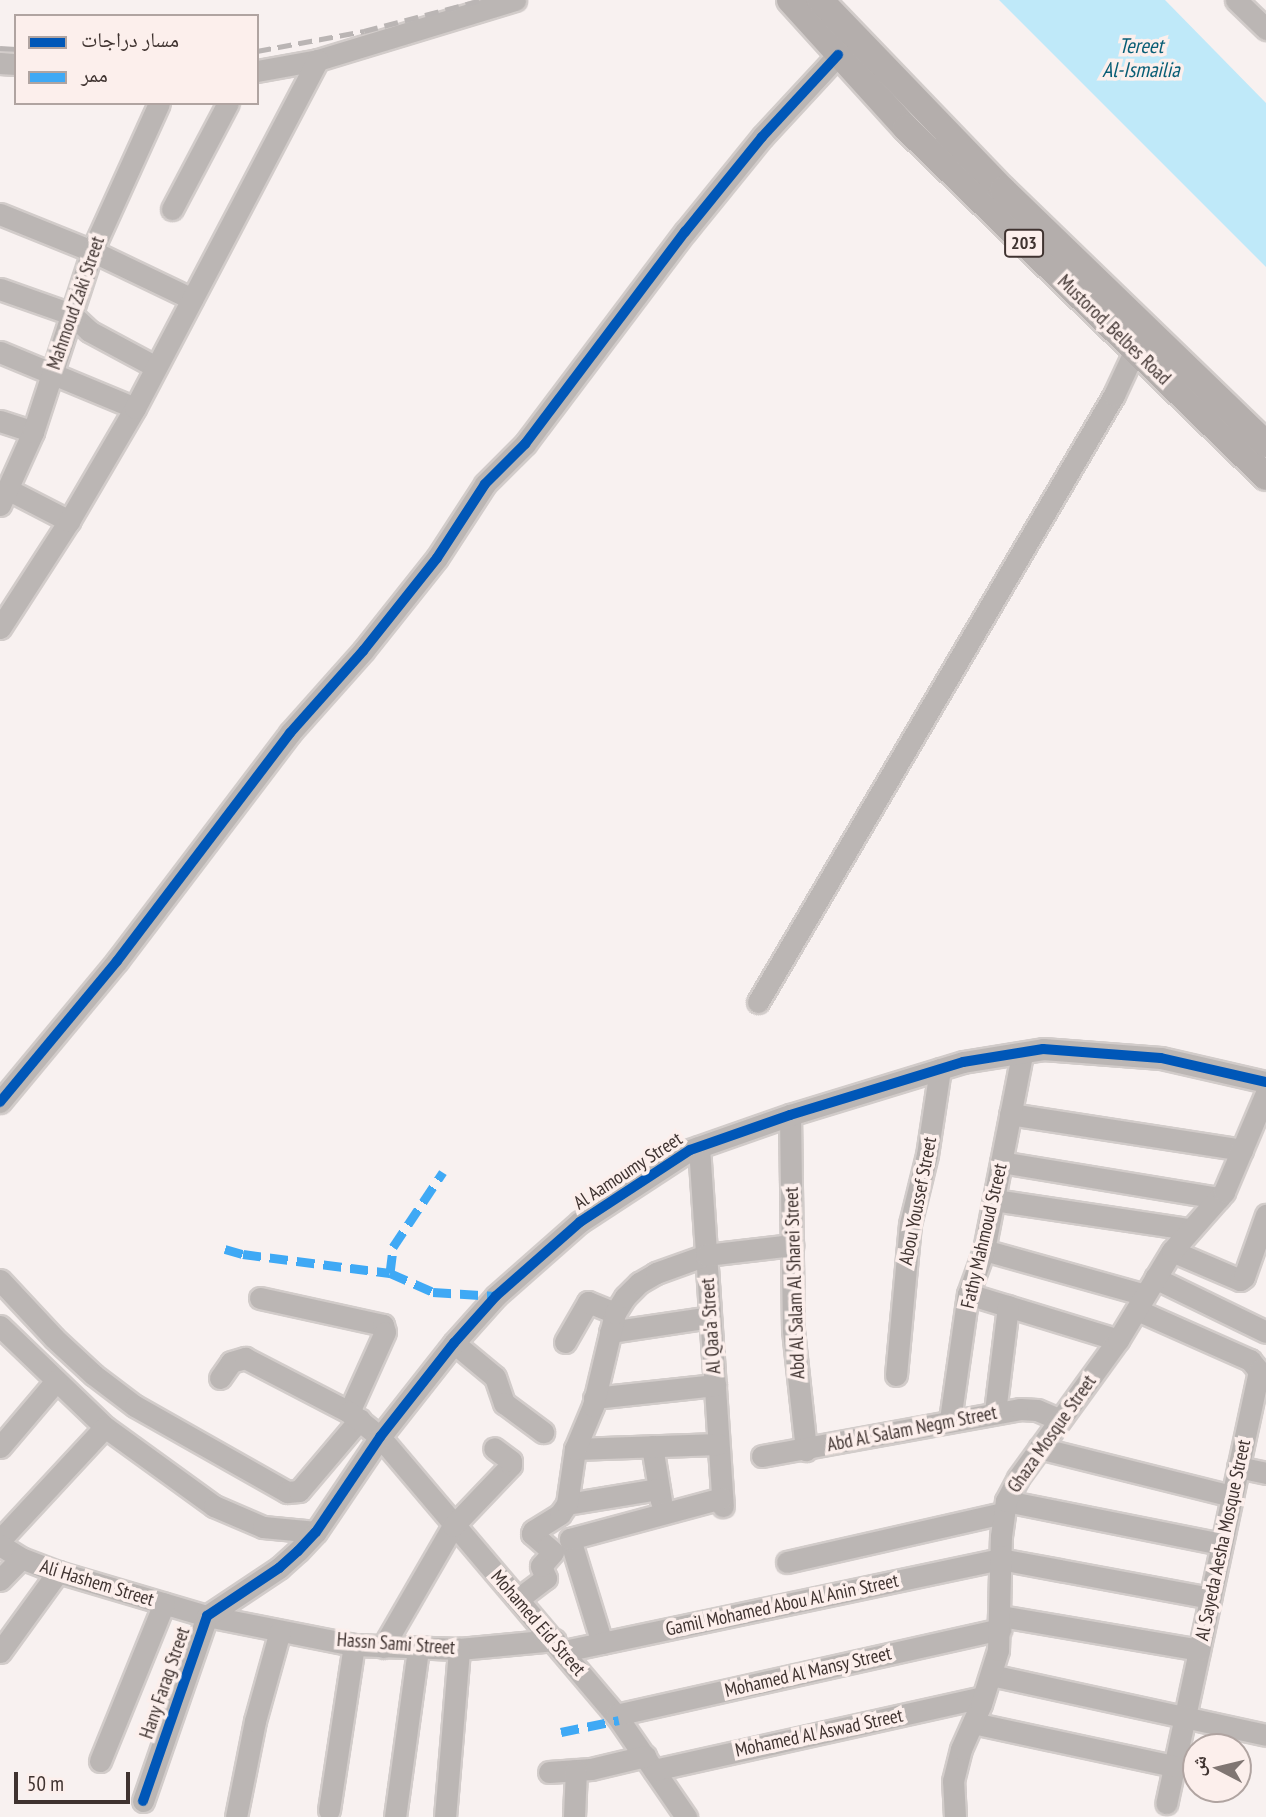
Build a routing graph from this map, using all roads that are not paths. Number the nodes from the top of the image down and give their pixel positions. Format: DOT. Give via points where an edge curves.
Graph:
graph roads {
  1 [pos="515,0"];
  2 [pos="790,0"];
  3 [pos="820,0"];
  4 [pos="1236,0"];
  5 [pos="1266,29"];
  6 [pos="838,55"];
  7 [pos="318,60"];
  8 [pos="259,71"];
  9 [pos="158,105"];
  10 [pos="227,105"];
  11 [pos="915,119"];
  12 [pos="172,209"];
  13 [pos="0,214"];
  14 [pos="92,251"];
  15 [pos="0,289"];
  16 [pos="192,299"];
  17 [pos="71,314"];
  18 [pos="1135,350"];
  19 [pos="0,352"];
  20 [pos="156,367"];
  21 [pos="52,371"];
  22 [pos="135,408"];
  23 [pos="0,421"];
  24 [pos="33,432"];
  25 [pos="1266,444"];
  26 [pos="1266,477"];
  27 [pos="4,498"];
  28 [pos="69,521"];
  29 [pos="0,628"];
  30 [pos="758,1002"];
  31 [pos="1022,1054"];
  32 [pos="940,1069"];
  33 [pos="1266,1082"];
  34 [pos="1266,1093"];
  35 [pos="0,1102"];
  36 [pos="1010,1114"];
  37 [pos="790,1115"];
  38 [pos="699,1147"];
  39 [pos="1242,1150"];
  40 [pos="1001,1162"];
  41 [pos="1219,1198"];
  42 [pos="994,1200"];
  43 [pos="1266,1215"];
  44 [pos="1189,1229"];
  45 [pos="792,1245"];
  46 [pos="984,1250"];
  47 [pos="1172,1251"];
  48 [pos="706,1255"];
  49 [pos="0,1280"];
  50 [pos="968,1294"];
  51 [pos="1146,1294"];
  52 [pos="260,1298"];
  53 [pos="1009,1306"];
  54 [pos="710,1317"];
  55 [pos="612,1323"];
  56 [pos="1266,1332"];
  57 [pos="4,1338"];
  58 [pos="1118,1340"];
  59 [pos="565,1342"];
  60 [pos="454,1343"];
  61 [pos="896,1375"];
  62 [pos="220,1378"];
  63 [pos="56,1381"];
  64 [pos="715,1385"];
  65 [pos="594,1398"];
  66 [pos="995,1412"];
  67 [pos="354,1416"];
  68 [pos="950,1420"];
  69 [pos="1060,1420"];
  70 [pos="104,1427"];
  71 [pos="543,1432"];
  72 [pos="380,1437"];
  73 [pos="718,1444"];
  74 [pos="652,1446"];
  75 [pos="0,1447"];
  76 [pos="494,1448"];
  77 [pos="1039,1448"];
  78 [pos="575,1449"];
  79 [pos="806,1450"];
  80 [pos="762,1456"];
  81 [pos="1238,1467"];
  82 [pos="1266,1473"];
  83 [pos="659,1489"];
  84 [pos="1231,1496"];
  85 [pos="567,1504"];
  86 [pos="1004,1507"];
  87 [pos="663,1513"];
  88 [pos="453,1526"];
  89 [pos="316,1532"];
  90 [pos="0,1543"];
  91 [pos="1222,1544"];
  92 [pos="21,1558"];
  93 [pos="1000,1559"];
  94 [pos="787,1562"];
  95 [pos="58,1572"];
  96 [pos="0,1580"];
  97 [pos="1210,1598"];
  98 [pos="518,1599"];
  99 [pos="164,1603"];
  100 [pos="207,1616"];
  101 [pos="1001,1622"];
  102 [pos="280,1631"];
  103 [pos="602,1643"];
  104 [pos="354,1645"];
  105 [pos="559,1645"];
  106 [pos="383,1647"];
  107 [pos="459,1649"];
  108 [pos="418,1650"];
  109 [pos="1199,1650"];
  110 [pos="0,1652"];
  111 [pos="990,1675"];
  112 [pos="983,1697"];
  113 [pos="616,1715"];
  114 [pos="1185,1716"];
  115 [pos="973,1723"];
  116 [pos="1266,1735"];
  117 [pos="100,1761"];
  118 [pos="649,1763"];
  119 [pos="1174,1766"];
  120 [pos="576,1770"];
  121 [pos="549,1772"];
  122 [pos="143,1801"];
  123 [pos="1166,1803"];
  124 [pos="329,1810"];
  125 [pos="236,1817"];
  126 [pos="394,1817"];
  127 [pos="444,1817"];
  128 [pos="574,1817"];
  129 [pos="686,1817"];
  130 [pos="955,1817"];
  1 -- 7 [label="street"];
  2 -- 6 [label="main road, Mustorod, Belbes Road / 203"];
  3 -- 11 [label="main road, Mustorod, Belbes Road / 203"];
  4 -- 5 [label="street"];
  6 -- 11 [label="main road, Mustorod, Belbes Road / 203"];
  6 -- 35 [label="street" via="762,137 685,232 525,444 485,484 437,558 363,651 289,733 117,961"];
  7 -- 8 [label="street"];
  7 -- 16 [label="street"];
  9 -- 14 [label="street, Mahmoud Zaki Street"];
  10 -- 12 [label="street"];
  11 -- 18 [label="main road, Mustorod, Belbes Road / 203"];
  11 -- 25 [label="main road, Mustorod, Belbes Road / 203"];
  13 -- 14 [label="street"];
  14 -- 16 [label="street"];
  14 -- 17 [label="street, Mahmoud Zaki Street"];
  15 -- 17 [label="street"];
  16 -- 20 [label="street"];
  17 -- 20 [label="street" via="89,331"];
  17 -- 21 [label="street, Mahmoud Zaki Street"];
  18 -- 26 [label="main road, Mustorod, Belbes Road / 203"];
  18 -- 30 [label="street" via="1114,395"];
  19 -- 21 [label="street"];
  20 -- 22 [label="street"];
  21 -- 22 [label="street"];
  21 -- 24 [label="street, Mahmoud Zaki Street"];
  22 -- 28 [label="street"];
  23 -- 24 [label="street"];
  24 -- 27 [label="street, Mahmoud Zaki Street"];
  27 -- 28 [label="street"];
  28 -- 29 [label="street"];
  31 -- 32 [label="street, Al Aamoumy Street"];
  31 -- 33 [label="street, Al Aamoumy Street" via="1043,1049 1161,1058"];
  31 -- 36 [label="street, Fathy Mahmoud Street"];
  32 -- 37 [label="street, Al Aamoumy Street"];
  32 -- 61 [label="street, Abou Youssef Street" via="927,1155 910,1224"];
  34 -- 39 [label="street, Ghaza Mosque Street"];
  36 -- 39 [label="street"];
  36 -- 40 [label="street, Fathy Mahmoud Street"];
  37 -- 38 [label="street, Al Aamoumy Street"];
  37 -- 45 [label="street, Abd Al Salam Al Sharei Street"];
  38 -- 48 [label="street, Al Qaa'a Street"];
  38 -- 60 [label="street, Al Aamoumy Street" via="580,1222 496,1296"];
  39 -- 41 [label="street, Ghaza Mosque Street"];
  40 -- 41 [label="street"];
  40 -- 42 [label="street, Fathy Mahmoud Street"];
  41 -- 44 [label="street, Ghaza Mosque Street"];
  42 -- 44 [label="street"];
  42 -- 46 [label="street, Fathy Mahmoud Street"];
  43 -- 47 [label="street" via="1240,1280"];
  44 -- 47 [label="street, Ghaza Mosque Street"];
  45 -- 48 [label="street"];
  45 -- 79 [label="street, Abd Al Salam Al Sharei Street" via="794,1349"];
  46 -- 50 [label="street, Fathy Mahmoud Street"];
  46 -- 51 [label="street"];
  47 -- 51 [label="street, Ghaza Mosque Street"];
  48 -- 54 [label="street, Al Qaa'a Street"];
  48 -- 55 [label="street" via="639,1283"];
  49 -- 67 [label="street" via="54,1338 135,1406 287,1492 299,1491"];
  50 -- 53 [label="street"];
  50 -- 68 [label="street, Fathy Mahmoud Street"];
  51 -- 56 [label="street"];
  51 -- 58 [label="street, Ghaza Mosque Street"];
  51 -- 81 [label="street, Al Sayeda Aesha Mosque Street" via="1257,1366"];
  52 -- 67 [label="street" via="383,1325 385,1332"];
  53 -- 58 [label="street"];
  53 -- 66 [label="street"];
  54 -- 55 [label="street"];
  54 -- 64 [label="street, Al Qaa'a Street"];
  55 -- 59 [label="street" via="588,1302"];
  55 -- 65 [label="street"];
  57 -- 63 [label="street"];
  58 -- 69 [label="street, Ghaza Mosque Street"];
  60 -- 71 [label="street" via="495,1377 504,1403"];
  60 -- 72 [label="street, Al Aamoumy Street"];
  62 -- 67 [label="street, Mohamed Eid Street" via="231,1362 245,1358"];
  63 -- 70 [label="street"];
  63 -- 75 [label="street"];
  64 -- 65 [label="street"];
  64 -- 73 [label="street, Al Qaa'a Street"];
  65 -- 78 [label="street"];
  66 -- 68 [label="street, Abd Al Salam Negm Street"];
  66 -- 69 [label="street, Abd Al Salam Negm Street" via="1029,1409"];
  67 -- 72 [label="street, Mohamed Eid Street"];
  68 -- 79 [label="street, Abd Al Salam Negm Street"];
  69 -- 77 [label="street, Ghaza Mosque Street"];
  70 -- 89 [label="street" via="214,1506 238,1518 289,1532"];
  70 -- 90 [label="street"];
  72 -- 88 [label="street, Mohamed Eid Street"];
  72 -- 89 [label="street, Al Aamoumy Street"];
  73 -- 74 [label="street"];
  73 -- 87 [label="street, Al Qaa'a Street" via="722,1502"];
  74 -- 78 [label="street"];
  74 -- 83 [label="street"];
  76 -- 88 [label="street" via="511,1465"];
  77 -- 84 [label="street"];
  77 -- 86 [label="street, Ghaza Mosque Street" via="1017,1478"];
  78 -- 85 [label="street"];
  79 -- 80 [label="street, Abd Al Salam Negm Street"];
  81 -- 82 [label="street"];
  81 -- 84 [label="street, Al Sayeda Aesha Mosque Street"];
  83 -- 85 [label="street"];
  83 -- 87 [label="street"];
  84 -- 91 [label="street, Al Sayeda Aesha Mosque Street"];
  85 -- 98 [label="street" via="533,1531 552,1554 541,1566 545,1580"];
  86 -- 91 [label="street"];
  86 -- 93 [label="street, Ghaza Mosque Street"];
  86 -- 94 [label="street"];
  87 -- 103 [label="street" via="570,1539"];
  88 -- 98 [label="street, Mohamed Eid Street"];
  88 -- 106 [label="street"];
  89 -- 100 [label="street, Al Aamoumy Street" via="279,1568"];
  90 -- 92 [label="street, Ali Hashem Street"];
  91 -- 97 [label="street, Al Sayeda Aesha Mosque Street"];
  92 -- 95 [label="street, Ali Hashem Street"];
  92 -- 96 [label="street"];
  93 -- 97 [label="street"];
  93 -- 101 [label="street, Ghaza Mosque Street"];
  93 -- 103 [label="street, Gamil Mohamed Abou Al Anin Street"];
  95 -- 99 [label="street, Ali Hashem Street"];
  95 -- 110 [label="street"];
  97 -- 109 [label="street, Al Sayeda Aesha Mosque Street"];
  98 -- 105 [label="street, Mohamed Eid Street"];
  99 -- 100 [label="street, Ali Hashem Street"];
  99 -- 117 [label="street"];
  100 -- 102 [label="street, Ali Hashem Street"];
  100 -- 122 [label="street, Hany Farag Street"];
  101 -- 109 [label="street"];
  101 -- 111 [label="street, Ghaza Mosque Street" via="999,1650"];
  101 -- 113 [label="street, Mohamed Al Mansy Street"];
  102 -- 104 [label="street, Hassn Sami Street"];
  102 -- 125 [label="street"];
  103 -- 105 [label="street, Gamil Mohamed Abou Al Anin Street"];
  104 -- 106 [label="street, Hassn Sami Street"];
  104 -- 124 [label="street"];
  105 -- 107 [label="street, Hassn Sami Street"];
  105 -- 113 [label="street, Mohamed Eid Street"];
  106 -- 108 [label="street, Hassn Sami Street"];
  107 -- 108 [label="street, Hassn Sami Street"];
  107 -- 127 [label="street"];
  108 -- 126 [label="street"];
  109 -- 114 [label="street, Al Sayeda Aesha Mosque Street"];
  111 -- 112 [label="street, Ghaza Mosque Street"];
  111 -- 114 [label="street"];
  112 -- 115 [label="street, Ghaza Mosque Street"];
  112 -- 118 [label="street, Mohamed Al Aswad Street"];
  113 -- 118 [label="street, Mohamed Eid Street"];
  114 -- 116 [label="street"];
  114 -- 119 [label="street, Al Sayeda Aesha Mosque Street"];
  115 -- 119 [label="street"];
  115 -- 130 [label="street, Ghaza Mosque Street" via="953,1781"];
  118 -- 120 [label="street, Mohamed Al Aswad Street"];
  118 -- 129 [label="street, Mohamed Eid Street"];
  119 -- 123 [label="street, Al Sayeda Aesha Mosque Street"];
  120 -- 121 [label="street, Mohamed Al Aswad Street"];
  120 -- 128 [label="street"];
}
